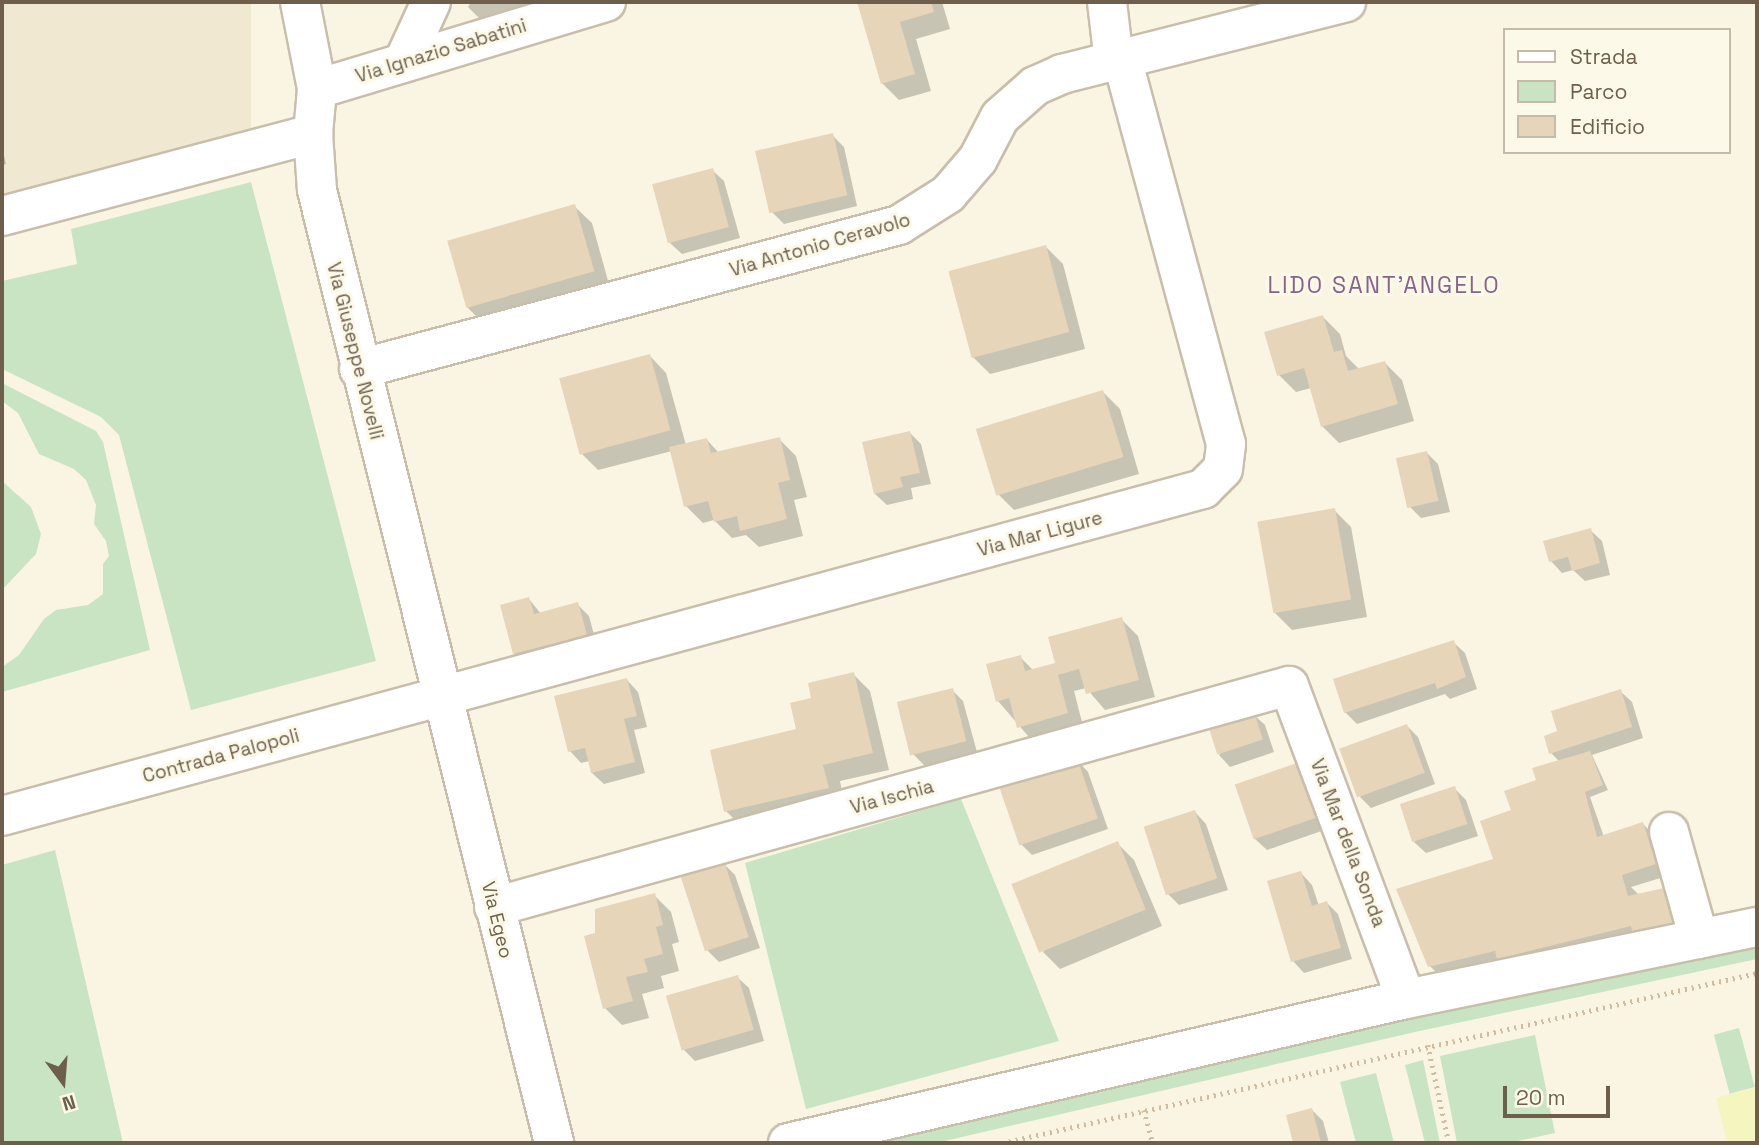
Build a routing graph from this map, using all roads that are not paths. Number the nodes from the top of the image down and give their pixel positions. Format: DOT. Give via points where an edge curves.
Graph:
graph roads {
  1 [pos="300,2"];
  2 [pos="431,2"];
  3 [pos="606,2"];
  4 [pos="1107,2"];
  5 [pos="1346,2"];
  6 [pos="1119,61"];
  7 [pos="403,63"];
  8 [pos="317,89"];
  9 [pos="313,134"];
  10 [pos="2,216"];
  11 [pos="359,369"];
  12 [pos="1289,686"];
  13 [pos="441,697"];
  14 [pos="2,816"];
  15 [pos="1669,832"];
  16 [pos="494,907"];
  17 [pos="1757,927"];
  18 [pos="1699,939"];
  19 [pos="1406,999"];
  20 [pos="554,1143"];
  21 [pos="788,1143"];
  1 -- 8 [label="street, Via Giuseppe Novelli"];
  2 -- 7 [label="street"];
  3 -- 7 [label="street, Via Ignazio Sabatini"];
  4 -- 6 [label="street, Via Mar Ligure"];
  5 -- 6 [label="street, Via Antonio Ceravolo"];
  6 -- 11 [label="street, Via Antonio Ceravolo" via="1062,74 1035,86 1000,117 978,159 948,194 899,225"];
  6 -- 13 [label="street, Via Mar Ligure" via="1226,444 1223,469 1203,489"];
  7 -- 8 [label="street, Via Ignazio Sabatini"];
  8 -- 9 [label="street, Via Giuseppe Novelli"];
  9 -- 10 [label="street"];
  9 -- 11 [label="street, Via Giuseppe Novelli" via="317,190"];
  11 -- 13 [label="street, Via Giuseppe Novelli"];
  12 -- 16 [label="street, Via Ischia"];
  12 -- 19 [label="street, Via Mar della Sonda"];
  13 -- 14 [label="street, Contrada Palopoli"];
  13 -- 16 [label="street, Via Egeo"];
  15 -- 18 [label="street"];
  16 -- 20 [label="street, Via Egeo"];
  17 -- 18 [label="street"];
  18 -- 19 [label="street"];
  19 -- 21 [label="street"];
}
